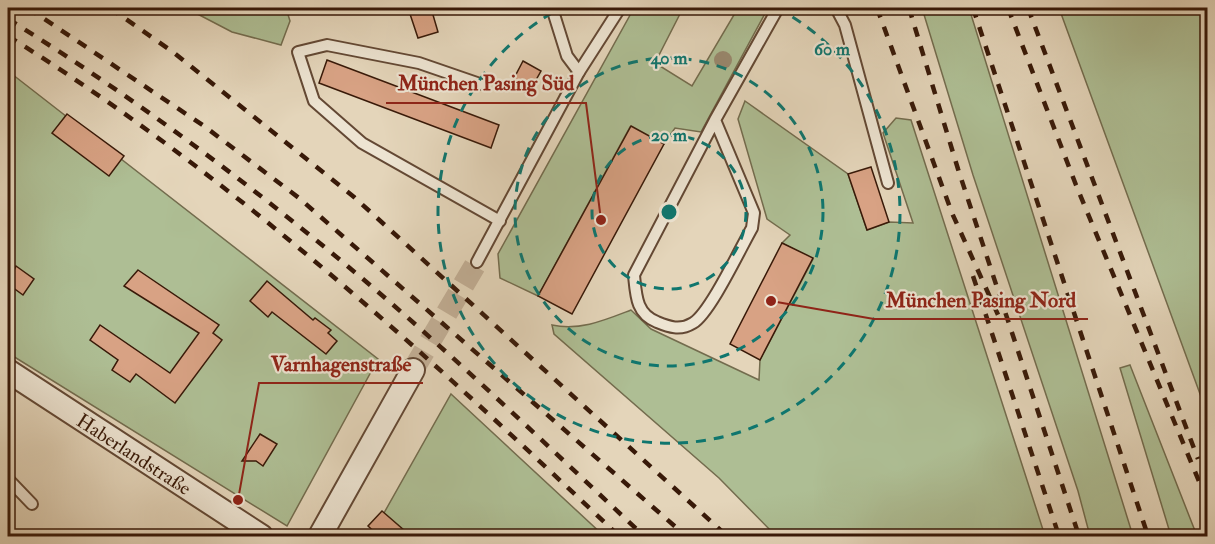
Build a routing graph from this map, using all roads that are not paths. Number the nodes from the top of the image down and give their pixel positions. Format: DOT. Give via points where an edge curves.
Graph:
graph roads {
  1 [pos="552,8"];
  2 [pos="620,8"];
  3 [pos="778,8"];
  4 [pos="836,8"];
  5 [pos="579,72"];
  6 [pos="480,84"];
  7 [pos="715,120"];
  8 [pos="888,183"];
  9 [pos="500,221"];
  10 [pos="477,262"];
  11 [pos="413,370"];
  12 [pos="8,372"];
  13 [pos="8,479"];
  14 [pos="32,504"];
  15 [pos="261,537"];
  16 [pos="320,537"];
  1 -- 5 [label="lane" via="567,56"];
  2 -- 5 [label="lane"];
  3 -- 7 [label="lane"];
  4 -- 8 [label="lane" via="845,25"];
  5 -- 9 [label="lane"];
  6 -- 9 [label="lane" via="419,63 327,45 298,52 314,101 362,143"];
  7 -- 7 [label="lane" via="634,275 636,304 651,320 674,328 692,324 704,312 752,228 754,213"];
  9 -- 10 [label="lane"];
  11 -- 16 [label="street"];
  12 -- 15 [label="street, Haberlandstraße"];
  13 -- 14 [label="lane"];
}
